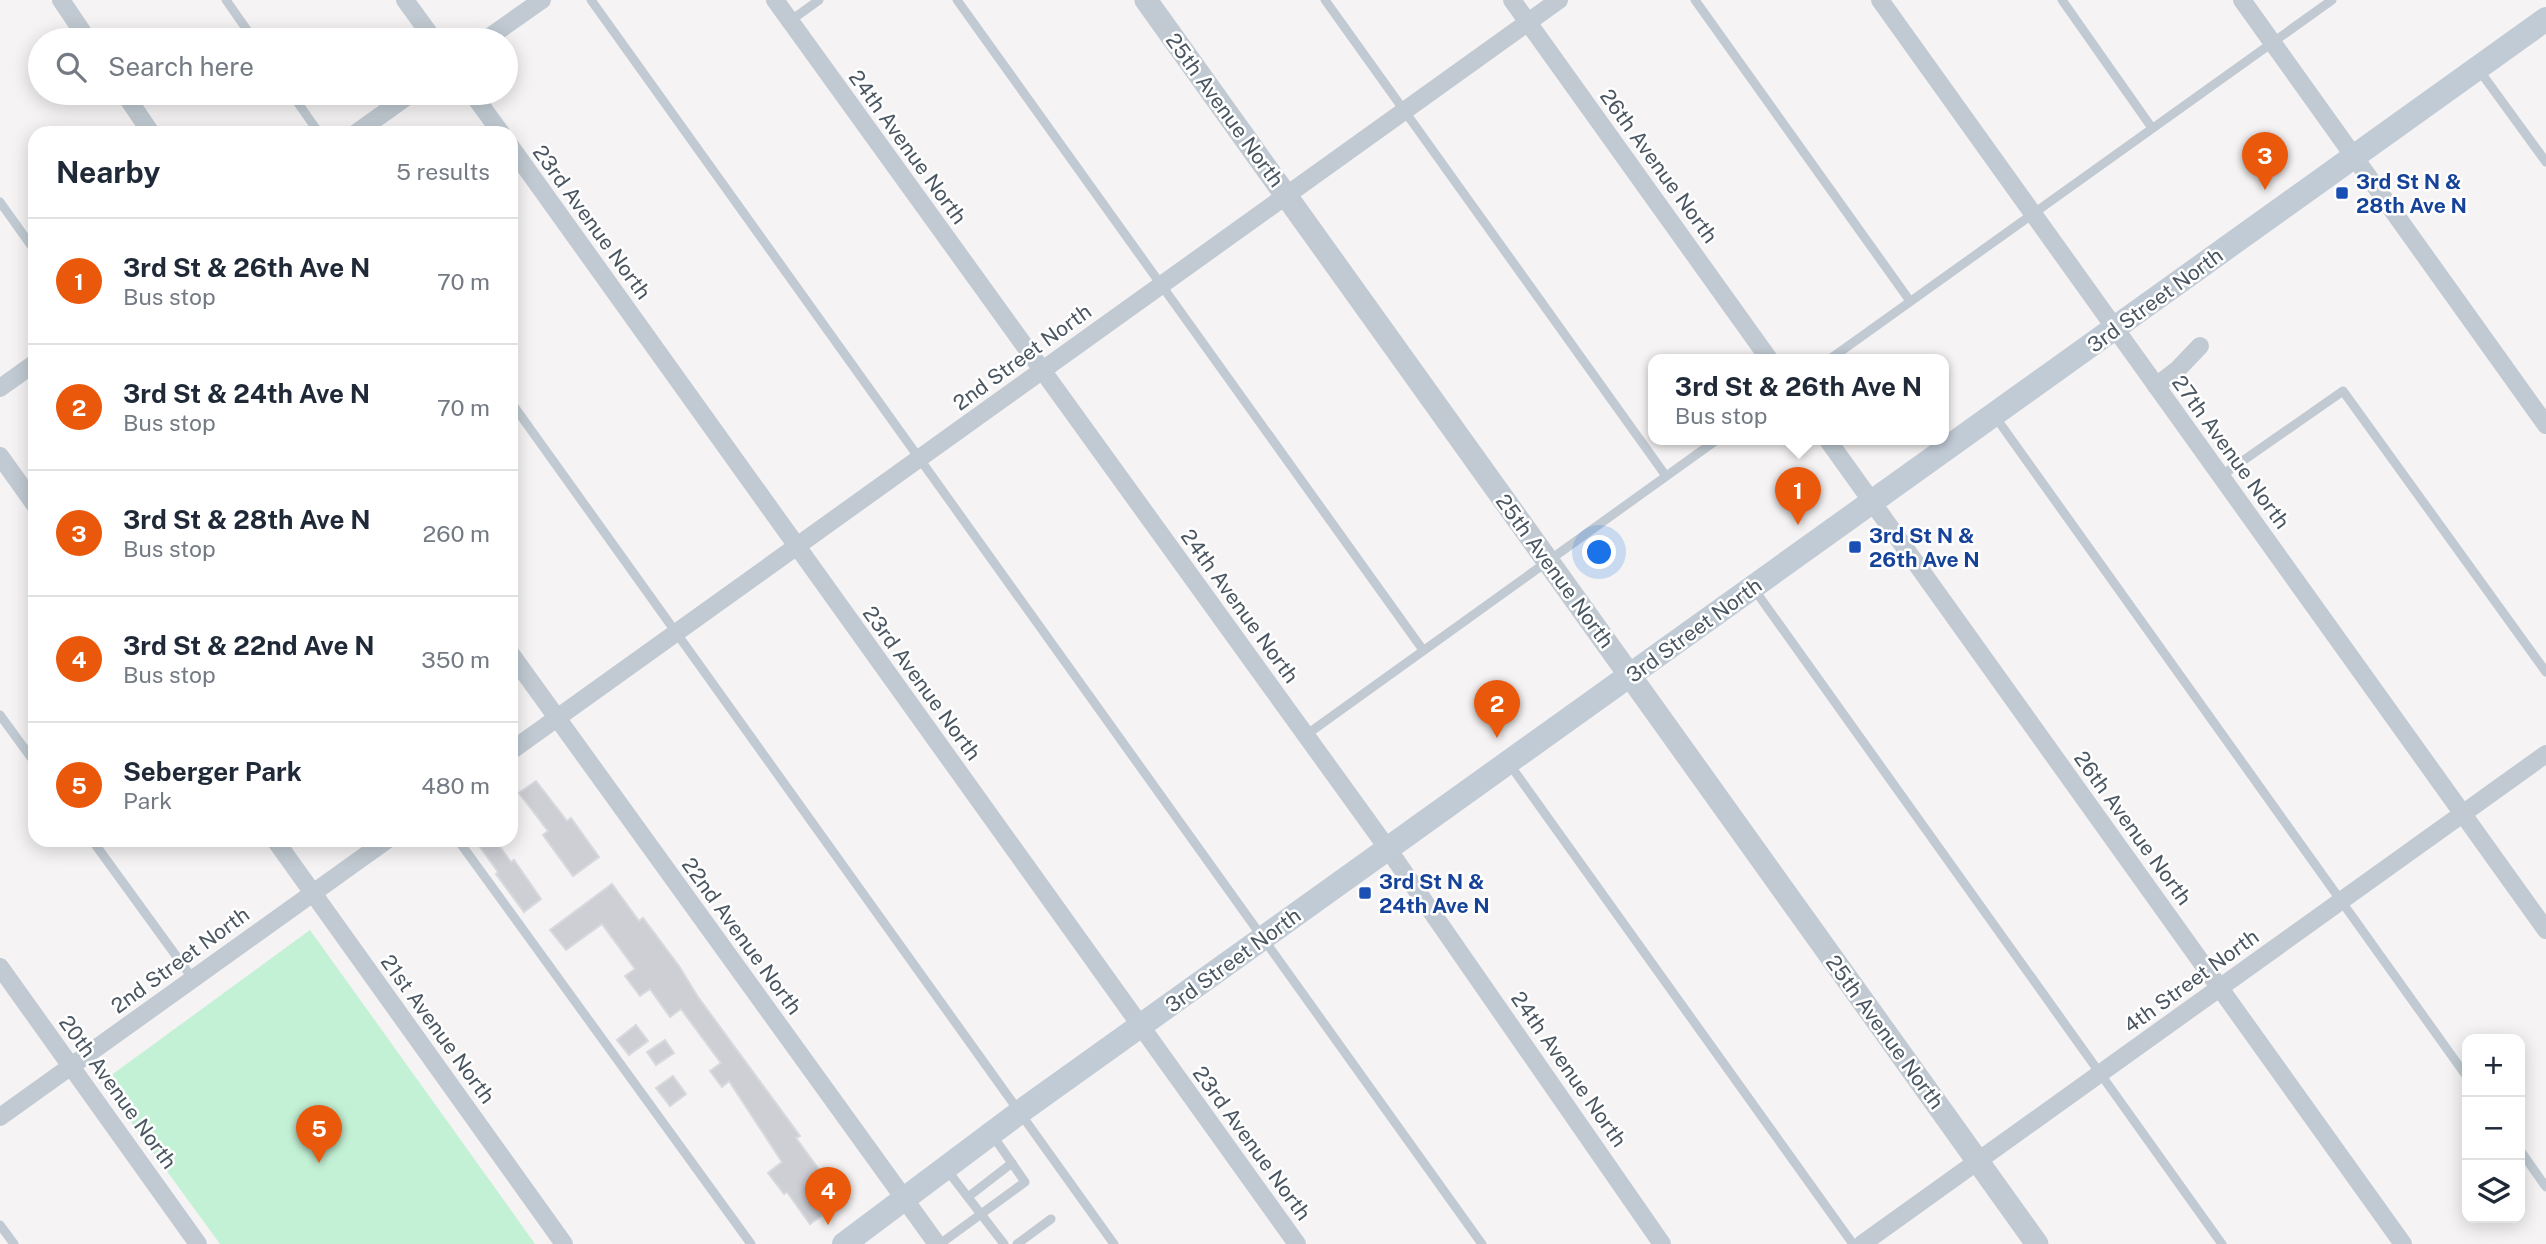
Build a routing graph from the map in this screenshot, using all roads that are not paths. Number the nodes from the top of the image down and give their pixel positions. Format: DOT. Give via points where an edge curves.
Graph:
graph roads {
  1 [pos="61,0"];
  2 [pos="226,0"];
  3 [pos="405,0"];
  4 [pos="542,0"];
  5 [pos="591,0"];
  6 [pos="775,0"];
  7 [pos="819,0"];
  8 [pos="957,0"];
  9 [pos="1146,0"];
  10 [pos="1325,0"];
  11 [pos="1512,0"];
  12 [pos="1559,0"];
  13 [pos="1695,0"];
  14 [pos="1880,0"];
  15 [pos="2062,0"];
  16 [pos="2242,0"];
  17 [pos="2332,0"];
  18 [pos="2546,19"];
  19 [pos="790,21"];
  20 [pos="1528,22"];
  21 [pos="80,28"];
  22 [pos="246,28"];
  23 [pos="425,28"];
  24 [pos="502,28"];
  25 [pos="2272,43"];
  26 [pos="2478,68"];
  27 [pos="132,105"];
  28 [pos="299,105"];
  29 [pos="395,105"];
  30 [pos="481,105"];
  31 [pos="1404,111"];
  32 [pos="146,126"];
  33 [pos="314,126"];
  34 [pos="366,126"];
  35 [pos="496,126"];
  36 [pos="2152,128"];
  37 [pos="2354,157"];
  38 [pos="518,158"];
  39 [pos="2546,162"];
  40 [pos="1286,196"];
  41 [pos="0,202"];
  42 [pos="2033,214"];
  43 [pos="28,240"];
  44 [pos="1162,285"];
  45 [pos="1910,301"];
  46 [pos="2115,328"];
  47 [pos="2200,346"];
  48 [pos="1765,354"];
  49 [pos="1837,354"];
  50 [pos="28,368"];
  51 [pos="1041,371"];
  52 [pos="2156,386"];
  53 [pos="0,388"];
  54 [pos="518,412"];
  55 [pos="1993,415"];
  56 [pos="2546,425"];
  57 [pos="1710,445"];
  58 [pos="1831,445"];
  59 [pos="0,456"];
  60 [pos="919,458"];
  61 [pos="1666,476"];
  62 [pos="2221,476"];
  63 [pos="28,495"];
  64 [pos="1872,502"];
  65 [pos="797,546"];
  66 [pos="1548,561"];
  67 [pos="1753,588"];
  68 [pos="676,632"];
  69 [pos="1423,650"];
  70 [pos="518,664"];
  71 [pos="2546,672"];
  72 [pos="1630,676"];
  73 [pos="0,715"];
  74 [pos="556,719"];
  75 [pos="1306,735"];
  76 [pos="518,746"];
  77 [pos="28,753"];
  78 [pos="2546,754"];
  79 [pos="1508,762"];
  80 [pos="2463,814"];
  81 [pos="97,847"];
  82 [pos="280,847"];
  83 [pos="377,847"];
  84 [pos="463,847"];
  85 [pos="1388,849"];
  86 [pos="313,893"];
  87 [pos="2342,901"];
  88 [pos="2546,930"];
  89 [pos="1263,938"];
  90 [pos="0,967"];
  91 [pos="193,979"];
  92 [pos="2220,988"];
  93 [pos="1140,1026"];
  94 [pos="71,1066"];
  95 [pos="2462,1070"];
  96 [pos="2100,1074"];
  97 [pos="1020,1112"];
  98 [pos="0,1117"];
  99 [pos="992,1134"];
  100 [pos="2525,1157"];
  101 [pos="1978,1161"];
  102 [pos="1013,1163"];
  103 [pos="946,1168"];
  104 [pos="2546,1187"];
  105 [pos="968,1197"];
  106 [pos="904,1200"];
  107 [pos="982,1214"];
  108 [pos="1051,1219"];
  109 [pos="0,1225"];
  110 [pos="14,1244"];
  111 [pos="198,1244"];
  112 [pos="564,1244"];
  113 [pos="751,1244"];
  114 [pos="844,1244"];
  115 [pos="938,1244"];
  116 [pos="1004,1244"];
  117 [pos="1017,1244"];
  118 [pos="1114,1244"];
  119 [pos="1297,1244"];
  120 [pos="1482,1244"];
  121 [pos="1662,1244"];
  122 [pos="1853,1244"];
  123 [pos="1862,1244"];
  124 [pos="2037,1244"];
  125 [pos="2222,1244"];
  126 [pos="2403,1244"];
  1 -- 21 [label="street"];
  2 -- 22 [label="lane"];
  3 -- 23 [label="street"];
  4 -- 24 [label="street"];
  5 -- 60 [label="lane"];
  6 -- 19 [label="street, 24th Avenue North"];
  7 -- 19 [label="lane"];
  8 -- 44 [label="lane"];
  9 -- 40 [label="street, 25th Avenue North"];
  10 -- 31 [label="lane"];
  11 -- 20 [label="street, 26th Avenue North"];
  12 -- 20 [label="street, 2nd Street North"];
  13 -- 45 [label="lane"];
  14 -- 42 [label="street, 27th Avenue North"];
  15 -- 36 [label="lane"];
  16 -- 25 [label="street"];
  17 -- 25 [label="lane"];
  18 -- 26 [label="main road, 3rd Street North"];
  19 -- 51 [label="street, 24th Avenue North"];
  20 -- 31 [label="street, 2nd Street North"];
  20 -- 48 [label="street, 26th Avenue North"];
  25 -- 36 [label="lane"];
  25 -- 37 [label="street"];
  26 -- 37 [label="main road, 3rd Street North"];
  26 -- 39 [label="lane"];
  27 -- 32 [label="street"];
  28 -- 33 [label="lane"];
  29 -- 34 [label="street"];
  30 -- 35 [label="street"];
  31 -- 40 [label="street, 2nd Street North"];
  31 -- 61 [label="lane"];
  36 -- 42 [label="lane"];
  37 -- 46 [label="main road, 3rd Street North"];
  37 -- 56 [label="street"];
  38 -- 65 [label="street, 23rd Avenue North"];
  40 -- 44 [label="street, 2nd Street North"];
  40 -- 66 [label="street, 25th Avenue North"];
  41 -- 43 [label="lane"];
  42 -- 45 [label="lane"];
  42 -- 46 [label="street, 27th Avenue North"];
  44 -- 51 [label="street, 2nd Street North"];
  44 -- 69 [label="lane"];
  45 -- 49 [label="lane"];
  46 -- 52 [label="street, 27th Avenue North"];
  46 -- 55 [label="main road, 3rd Street North"];
  47 -- 52 [label="street"];
  50 -- 53 [label="street"];
  51 -- 60 [label="street, 2nd Street North"];
  51 -- 75 [label="street, 24th Avenue North"];
  52 -- 62 [label="street, 27th Avenue North"];
  54 -- 68 [label="lane"];
  55 -- 64 [label="main road, 3rd Street North"];
  55 -- 87 [label="lane"];
  57 -- 61 [label="lane"];
  58 -- 64 [label="street, 26th Avenue North"];
  59 -- 63 [label="street"];
  60 -- 65 [label="street, 2nd Street North"];
  60 -- 89 [label="lane"];
  61 -- 66 [label="lane"];
  62 -- 71 [label="lane" via="2343,391"];
  62 -- 80 [label="street, 27th Avenue North"];
  64 -- 67 [label="main road, 3rd Street North"];
  64 -- 92 [label="street, 26th Avenue North"];
  65 -- 68 [label="street, 2nd Street North"];
  65 -- 93 [label="street, 23rd Avenue North"];
  66 -- 69 [label="lane"];
  66 -- 72 [label="street, 25th Avenue North"];
  67 -- 72 [label="main road, 3rd Street North"];
  67 -- 96 [label="lane"];
  68 -- 74 [label="street, 2nd Street North"];
  68 -- 97 [label="lane"];
  69 -- 75 [label="lane"];
  70 -- 74 [label="street, 22nd Avenue North"];
  72 -- 79 [label="main road, 3rd Street North"];
  72 -- 101 [label="street, 25th Avenue North"];
  73 -- 77 [label="lane"];
  74 -- 76 [label="street, 2nd Street North"];
  74 -- 106 [label="street, 22nd Avenue North"];
  75 -- 85 [label="street, 24th Avenue North"];
  78 -- 80 [label="street, 4th Street North"];
  79 -- 85 [label="main road, 3rd Street North"];
  79 -- 122 [label="lane"];
  80 -- 87 [label="street, 4th Street North"];
  80 -- 88 [label="street, 27th Avenue North"];
  81 -- 91 [label="lane"];
  82 -- 86 [label="street, 21st Avenue North"];
  83 -- 86 [label="street, 2nd Street North"];
  84 -- 113 [label="lane"];
  85 -- 89 [label="main road, 3rd Street North"];
  85 -- 121 [label="street, 24th Avenue North"];
  86 -- 91 [label="street, 2nd Street North"];
  86 -- 112 [label="street, 21st Avenue North"];
  87 -- 92 [label="street, 4th Street North"];
  87 -- 95 [label="lane"];
  89 -- 93 [label="main road, 3rd Street North"];
  89 -- 120 [label="lane"];
  90 -- 94 [label="street, 20th Avenue North"];
  91 -- 94 [label="street, 2nd Street North"];
  92 -- 96 [label="street, 4th Street North"];
  92 -- 126 [label="street, 26th Avenue North"];
  93 -- 97 [label="main road, 3rd Street North"];
  93 -- 119 [label="street, 23rd Avenue North"];
  94 -- 98 [label="street, 2nd Street North"];
  94 -- 111 [label="street, 20th Avenue North"];
  96 -- 101 [label="street, 4th Street North"];
  96 -- 125 [label="lane"];
  97 -- 99 [label="main road, 3rd Street North"];
  97 -- 118 [label="lane"];
  99 -- 102 [label="lane"];
  99 -- 103 [label="main road, 3rd Street North"];
  100 -- 104 [label="lane"];
  101 -- 123 [label="street, 4th Street North"];
  101 -- 124 [label="street, 25th Avenue North"];
  102 -- 105 [label="lane"];
  102 -- 107 [label="lane" via="1026,1182"];
  103 -- 105 [label="lane"];
  103 -- 106 [label="main road, 3rd Street North"];
  105 -- 107 [label="lane"];
  106 -- 114 [label="main road, 3rd Street North"];
  106 -- 115 [label="street, 22nd Avenue North"];
  107 -- 115 [label="lane"];
  107 -- 116 [label="lane"];
  108 -- 117 [label="lane"];
  109 -- 110 [label="lane"];
}
